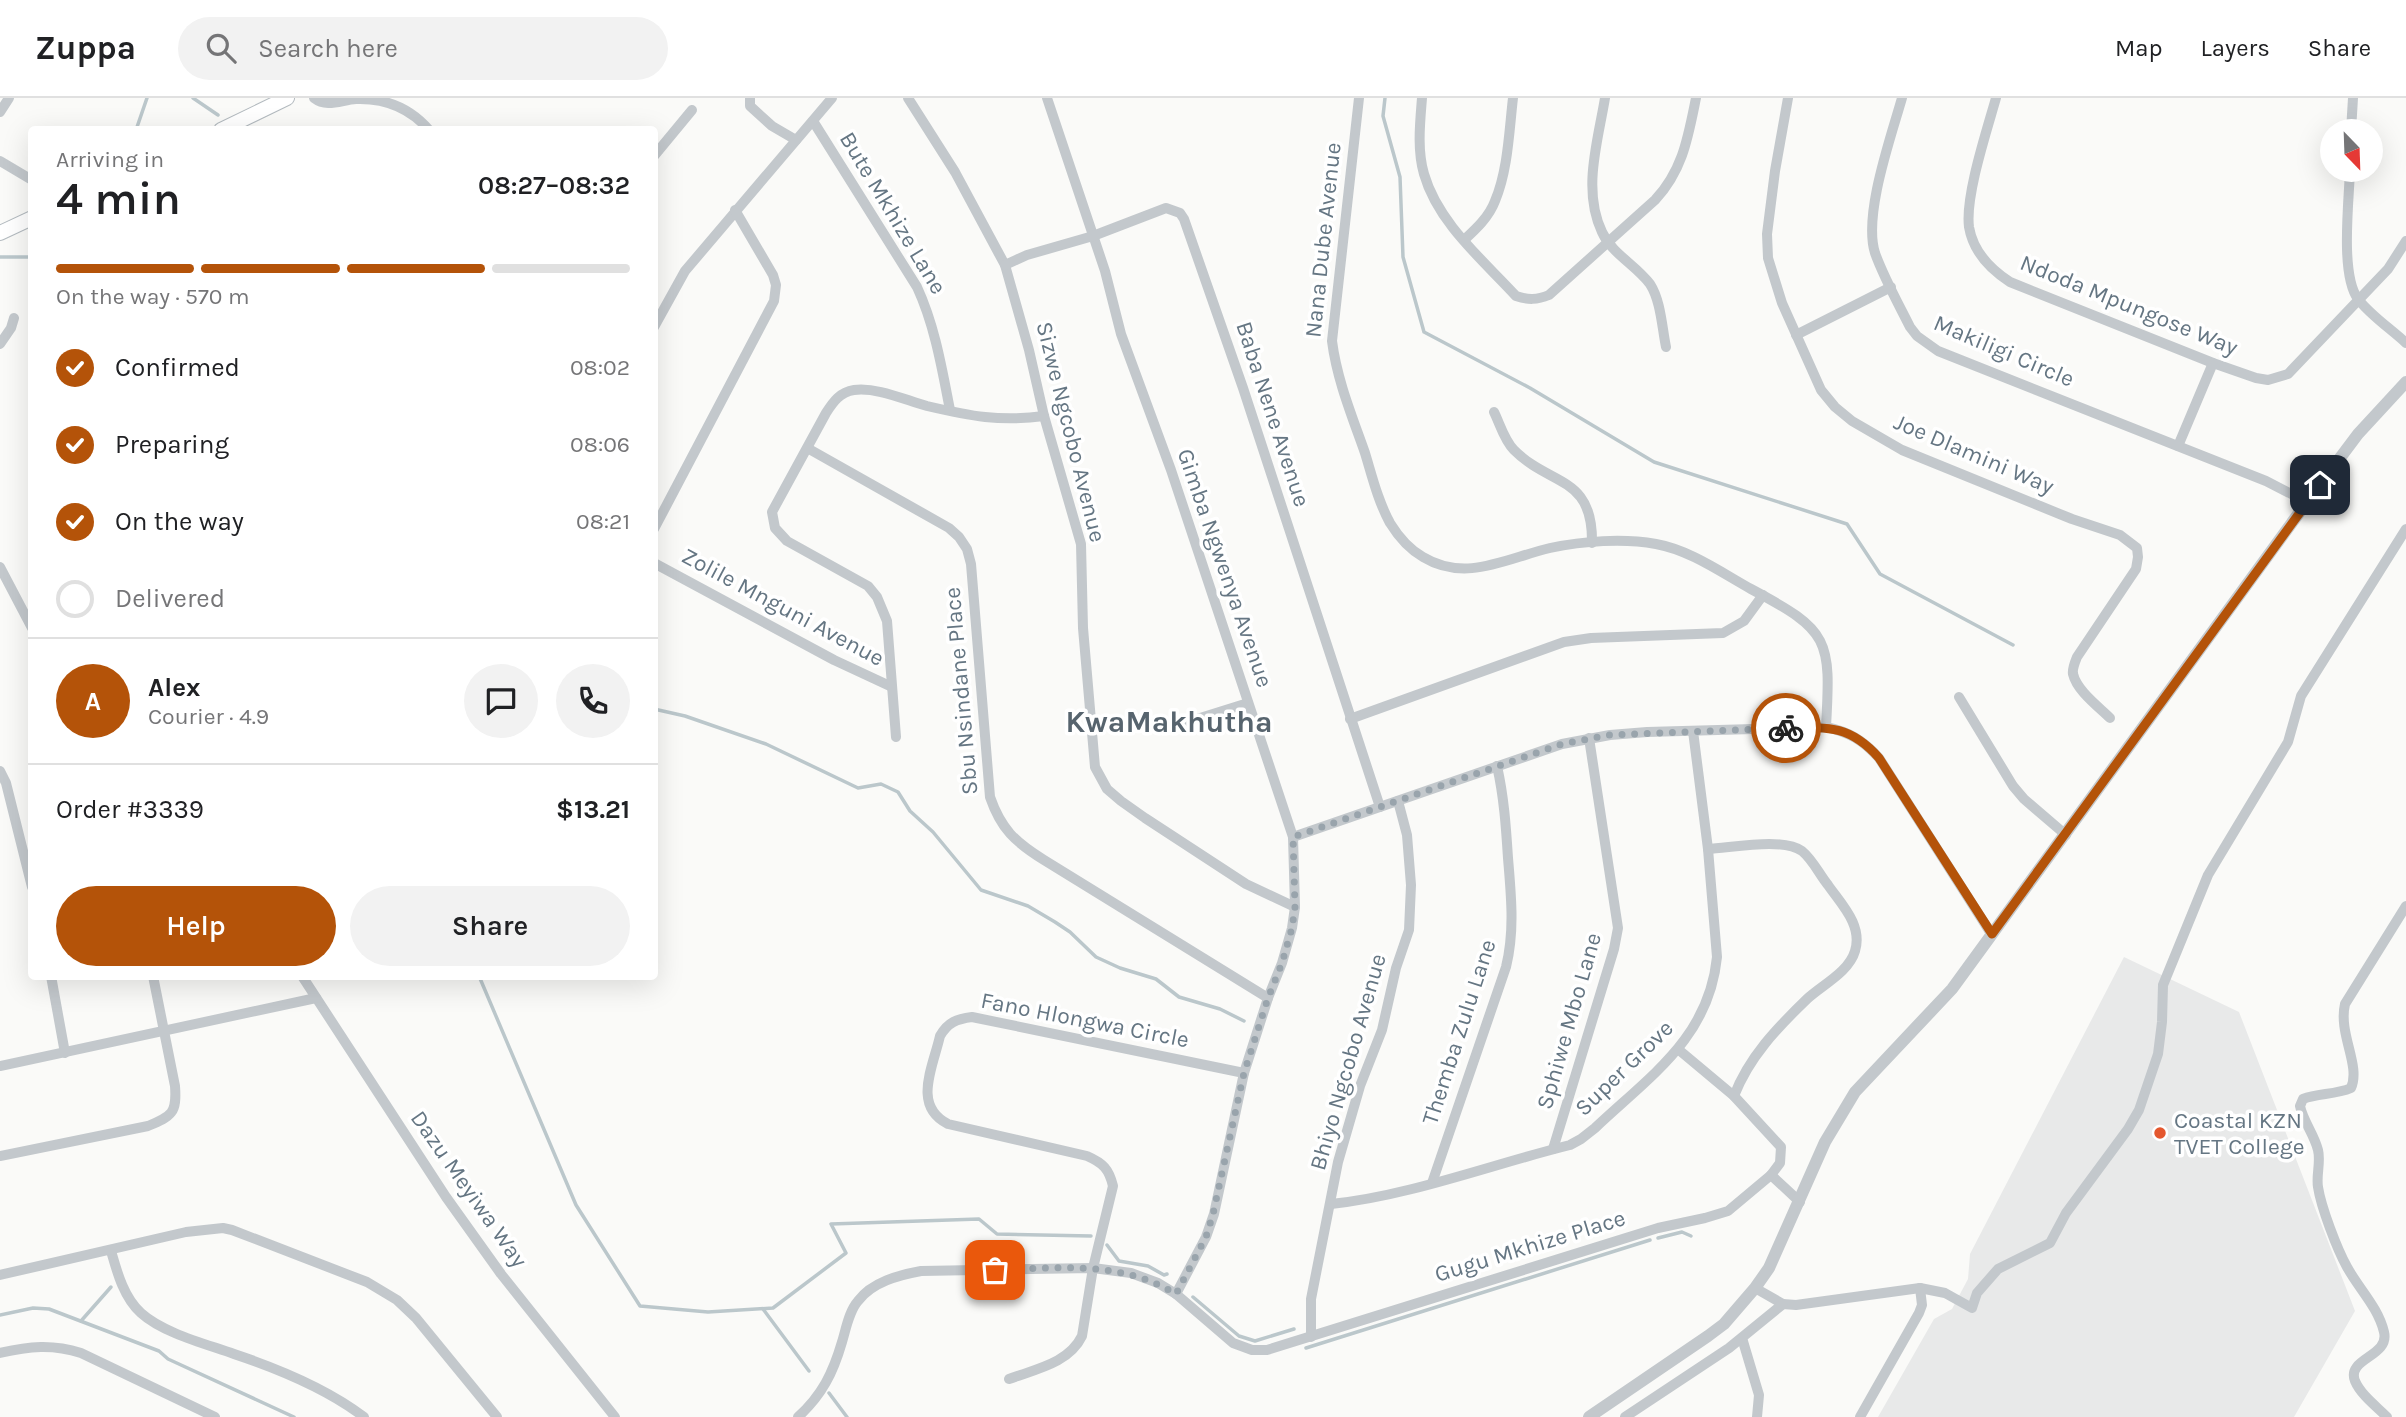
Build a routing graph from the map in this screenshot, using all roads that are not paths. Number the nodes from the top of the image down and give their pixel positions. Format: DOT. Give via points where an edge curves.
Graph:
graph roads {
  1 [pos="9,98"];
  2 [pos="288,98"];
  3 [pos="314,98"];
  4 [pos="750,98"];
  5 [pos="832,98"];
  6 [pos="908,98"];
  7 [pos="1047,98"];
  8 [pos="1359,98"];
  9 [pos="1422,98"];
  10 [pos="1514,98"];
  11 [pos="1605,98"];
  12 [pos="1696,98"];
  13 [pos="1788,98"];
  14 [pos="1902,98"];
  15 [pos="1996,98"];
  16 [pos="2353,98"];
  17 [pos="692,110"];
  18 [pos="0,112"];
  19 [pos="2352,119"];
  20 [pos="813,121"];
  21 [pos="229,126"];
  22 [pos="425,126"];
  23 [pos="796,140"];
  24 [pos="658,151"];
  25 [pos="0,161"];
  26 [pos="28,178"];
  27 [pos="2350,182"];
  28 [pos="735,210"];
  29 [pos="28,220"];
  30 [pos="0,233"];
  31 [pos="1093,236"];
  32 [pos="1464,240"];
  33 [pos="2406,241"];
  34 [pos="1608,242"];
  35 [pos="1005,265"];
  36 [pos="1891,287"];
  37 [pos="2358,300"];
  38 [pos="14,318"];
  39 [pos="658,320"];
  40 [pos="1796,335"];
  41 [pos="2406,343"];
  42 [pos="0,344"];
  43 [pos="1666,347"];
  44 [pos="2213,363"];
  45 [pos="2406,382"];
  46 [pos="950,410"];
  47 [pos="1494,412"];
  48 [pos="1044,416"];
  49 [pos="2178,446"];
  50 [pos="808,449"];
  51 [pos="2307,502"];
  52 [pos="658,521"];
  53 [pos="2406,529"];
  54 [pos="1592,543"];
  55 [pos="658,566"];
  56 [pos="0,568"];
  57 [pos="1763,595"];
  58 [pos="28,620"];
  59 [pos="892,687"];
  60 [pos="1959,697"];
  61 [pos="1248,703"];
  62 [pos="2110,718"];
  63 [pos="1350,719"];
  64 [pos="1181,724"];
  65 [pos="1826,727"];
  66 [pos="1693,731"];
  67 [pos="896,737"];
  68 [pos="1589,738"];
  69 [pos="1497,766"];
  70 [pos="0,771"];
  71 [pos="1398,800"];
  72 [pos="1380,807"];
  73 [pos="2066,835"];
  74 [pos="1293,837"];
  75 [pos="1707,849"];
  76 [pos="28,871"];
  77 [pos="2406,906"];
  78 [pos="1295,907"];
  79 [pos="1992,934"];
  80 [pos="52,980"];
  81 [pos="154,980"];
  82 [pos="305,980"];
  83 [pos="316,998"];
  84 [pos="1268,998"];
  85 [pos="166,1031"];
  86 [pos="1679,1050"];
  87 [pos="65,1053"];
  88 [pos="0,1066"];
  89 [pos="1244,1073"];
  90 [pos="1734,1096"];
  91 [pos="1553,1149"];
  92 [pos="0,1156"];
  93 [pos="1771,1175"];
  94 [pos="1432,1183"];
  95 [pos="1800,1202"];
  96 [pos="1331,1204"];
  97 [pos="111,1251"];
  98 [pos="1094,1268"];
  99 [pos="0,1275"];
  100 [pos="1755,1288"];
  101 [pos="1920,1288"];
  102 [pos="1176,1294"];
  103 [pos="1783,1304"];
  104 [pos="1311,1336"];
  105 [pos="1742,1338"];
  106 [pos="0,1353"];
  107 [pos="1010,1379"];
  108 [pos="215,1417"];
  109 [pos="364,1417"];
  110 [pos="497,1417"];
  111 [pos="615,1417"];
  112 [pos="798,1417"];
  113 [pos="1589,1417"];
  114 [pos="1625,1417"];
  115 [pos="1757,1417"];
  116 [pos="1860,1417"];
  117 [pos="2387,1417"];
  1 -- 18 [label="street"];
  2 -- 21 [label="main road"];
  3 -- 22 [label="street" via="323,104 368,99 390,102"];
  4 -- 23 [label="street" via="757,114"];
  5 -- 20 [label="street"];
  6 -- 35 [label="street, Sizwe Ngcobo Avenue"];
  7 -- 31 [label="street, Gimba Ngwenya Avenue"];
  8 -- 54 [label="street, Nana Dube Avenue" via="1332,341 1338,375 1391,523 1423,558 1457,569 1477,569 1552,548"];
  9 -- 32 [label="street" via="1423,172 1431,195"];
  10 -- 32 [label="street" via="1495,204"];
  11 -- 34 [label="street" via="1592,186 1597,220"];
  12 -- 34 [label="street" via="1674,176 1655,201"];
  13 -- 40 [label="street, Joe Dlamini Way" via="1767,234 1772,278"];
  14 -- 36 [label="street, Makiligi Circle" via="1872,219 1875,251"];
  15 -- 44 [label="street, Ndoda Mpungose Way" via="1969,217 1984,261 2010,282"];
  16 -- 19 [label="street"];
  17 -- 24 [label="street"];
  20 -- 23 [label="street"];
  20 -- 46 [label="street, Bute Mkhize Lane" via="917,287 926,306"];
  23 -- 28 [label="street"];
  25 -- 26 [label="street"];
  27 -- 37 [label="street" via="2348,277"];
  28 -- 39 [label="street" via="685,271"];
  28 -- 52 [label="street" via="773,275 774,301"];
  29 -- 30 [label="main road"];
  31 -- 35 [label="street, Baba Nene Avenue"];
  31 -- 61 [label="street, Gimba Ngwenya Avenue" via="1121,334"];
  31 -- 63 [label="street, Baba Nene Avenue" via="1166,208 1184,219"];
  32 -- 34 [label="street" via="1516,296 1526,300 1549,295"];
  33 -- 37 [label="street"];
  34 -- 43 [label="street" via="1651,287"];
  35 -- 48 [label="street, Sizwe Ngcobo Avenue"];
  36 -- 40 [label="street"];
  36 -- 49 [label="street, Makiligi Circle" via="1917,336 1938,351"];
  37 -- 41 [label="street"];
  37 -- 44 [label="street, Ndoda Mpungose Way" via="2298,364 2278,378 2256,378"];
  38 -- 42 [label="street"];
  40 -- 62 [label="street, Joe Dlamini Way" via="1821,390 1852,421 1902,450 2133,543 2136,569 2074,666 2079,685"];
  44 -- 49 [label="street"];
  45 -- 51 [label="street" via="2358,434"];
  46 -- 48 [label="street" via="1002,420"];
  46 -- 50 [label="street" via="868,390 847,392 826,413"];
  47 -- 54 [label="street" via="1513,449 1579,494 1589,513"];
  48 -- 78 [label="street, Sizwe Ngcobo Avenue" via="1081,544 1083,628 1099,777 1121,802 1145,818 1247,884"];
  49 -- 51 [label="street, Makiligi Circle"];
  50 -- 59 [label="street" via="772,512 775,528 787,541 868,586 877,597 887,621"];
  50 -- 84 [label="street, Sbu Nsindane Place" via="949,528 967,549 989,797 1007,832"];
  51 -- 73 [label="street"];
  53 -- 101 [label="street" via="2301,696 2288,742 2208,875 2168,967 2158,1054 2128,1129 2066,1213 2050,1243 1998,1269 1972,1308 1945,1293"];
  54 -- 57 [label="street, Nana Dube Avenue" via="1655,544 1678,550"];
  55 -- 59 [label="street, Zolile Mnguni Avenue"];
  56 -- 58 [label="street"];
  57 -- 63 [label="street" via="1744,621 1723,633 1564,642"];
  57 -- 65 [label="street, Nana Dube Avenue" via="1796,614 1819,636 1828,682"];
  59 -- 67 [label="street"];
  60 -- 73 [label="street" via="2013,786"];
  61 -- 64 [label="street"];
  61 -- 74 [label="street, Gimba Ngwenya Avenue"];
  63 -- 72 [label="street, Baba Nene Avenue"];
  65 -- 66 [label="street"];
  65 -- 79 [label="street" via="1857,737 1879,758"];
  66 -- 68 [label="street"];
  66 -- 75 [label="street, Super Grove"];
  68 -- 69 [label="street"];
  68 -- 91 [label="street, Sphiwe Mbo Lane" via="1617,938"];
  69 -- 71 [label="street"];
  69 -- 94 [label="street, Themba Zulu Lane" via="1506,832 1511,945"];
  70 -- 76 [label="street"];
  71 -- 72 [label="street"];
  71 -- 96 [label="street, Bhiyo Ngcobo Avenue" via="1412,885 1409,930 1338,1162"];
  72 -- 74 [label="street"];
  73 -- 79 [label="street"];
  74 -- 78 [label="street, Gimba Ngwenya Avenue"];
  75 -- 86 [label="street, Super Grove" via="1715,974 1701,1016"];
  75 -- 90 [label="street" via="1782,844 1796,848 1810,859 1837,897 1856,934 1851,961 1756,1053"];
  77 -- 117 [label="street" via="2345,1004 2343,1029 2355,1078 2351,1088 2308,1097 2300,1106 2318,1148 2321,1199 2346,1266 2384,1331 2382,1349 2358,1364 2354,1379"];
  78 -- 84 [label="street, Gimba Ngwenya Avenue"];
  79 -- 95 [label="street" via="1935,1009 1855,1092 1825,1142"];
  80 -- 87 [label="street"];
  81 -- 85 [label="street"];
  82 -- 83 [label="street, Dazu Meyiwa Way"];
  83 -- 85 [label="street"];
  83 -- 111 [label="street, Dazu Meyiwa Way" via="493,1263"];
  84 -- 89 [label="street, Gimba Ngwenya Avenue"];
  85 -- 87 [label="street"];
  85 -- 92 [label="street" via="176,1104 169,1115 148,1126"];
  86 -- 90 [label="street"];
  86 -- 91 [label="street, Super Grove" via="1581,1139"];
  87 -- 88 [label="street"];
  89 -- 98 [label="street, Fano Hlongwa Circle" via="972,1017 959,1018 944,1029 927,1093 930,1109 940,1120 1087,1156 1103,1163 1110,1173 1113,1186"];
  89 -- 102 [label="street, Gimba Ngwenya Avenue" via="1206,1237"];
  90 -- 93 [label="street" via="1781,1147 1782,1156"];
  91 -- 94 [label="street, Super Grove"];
  93 -- 95 [label="street"];
  93 -- 104 [label="street, Gugu Mkhize Place" via="1719,1214 1658,1228"];
  94 -- 96 [label="street, Super Grove"];
  95 -- 100 [label="street"];
  96 -- 104 [label="street, Bhiyo Ngcobo Avenue" via="1311,1299"];
  97 -- 99 [label="street"];
  97 -- 109 [label="street" via="133,1305 148,1318 322,1390"];
  97 -- 110 [label="street" via="186,1232 223,1228 367,1282 407,1308"];
  98 -- 102 [label="street" via="1145,1277"];
  98 -- 107 [label="street" via="1077,1346 1056,1361"];
  98 -- 112 [label="street" via="897,1275 858,1301 830,1378"];
  100 -- 103 [label="street"];
  100 -- 113 [label="street" via="1724,1324"];
  101 -- 103 [label="street"];
  101 -- 116 [label="street" via="1919,1313"];
  102 -- 104 [label="street, Gugu Mkhize Place" via="1233,1343 1252,1350"];
  103 -- 105 [label="street"];
  105 -- 114 [label="street"];
  105 -- 115 [label="street" via="1759,1395"];
  106 -- 108 [label="street" via="48,1345 66,1348"];
}
